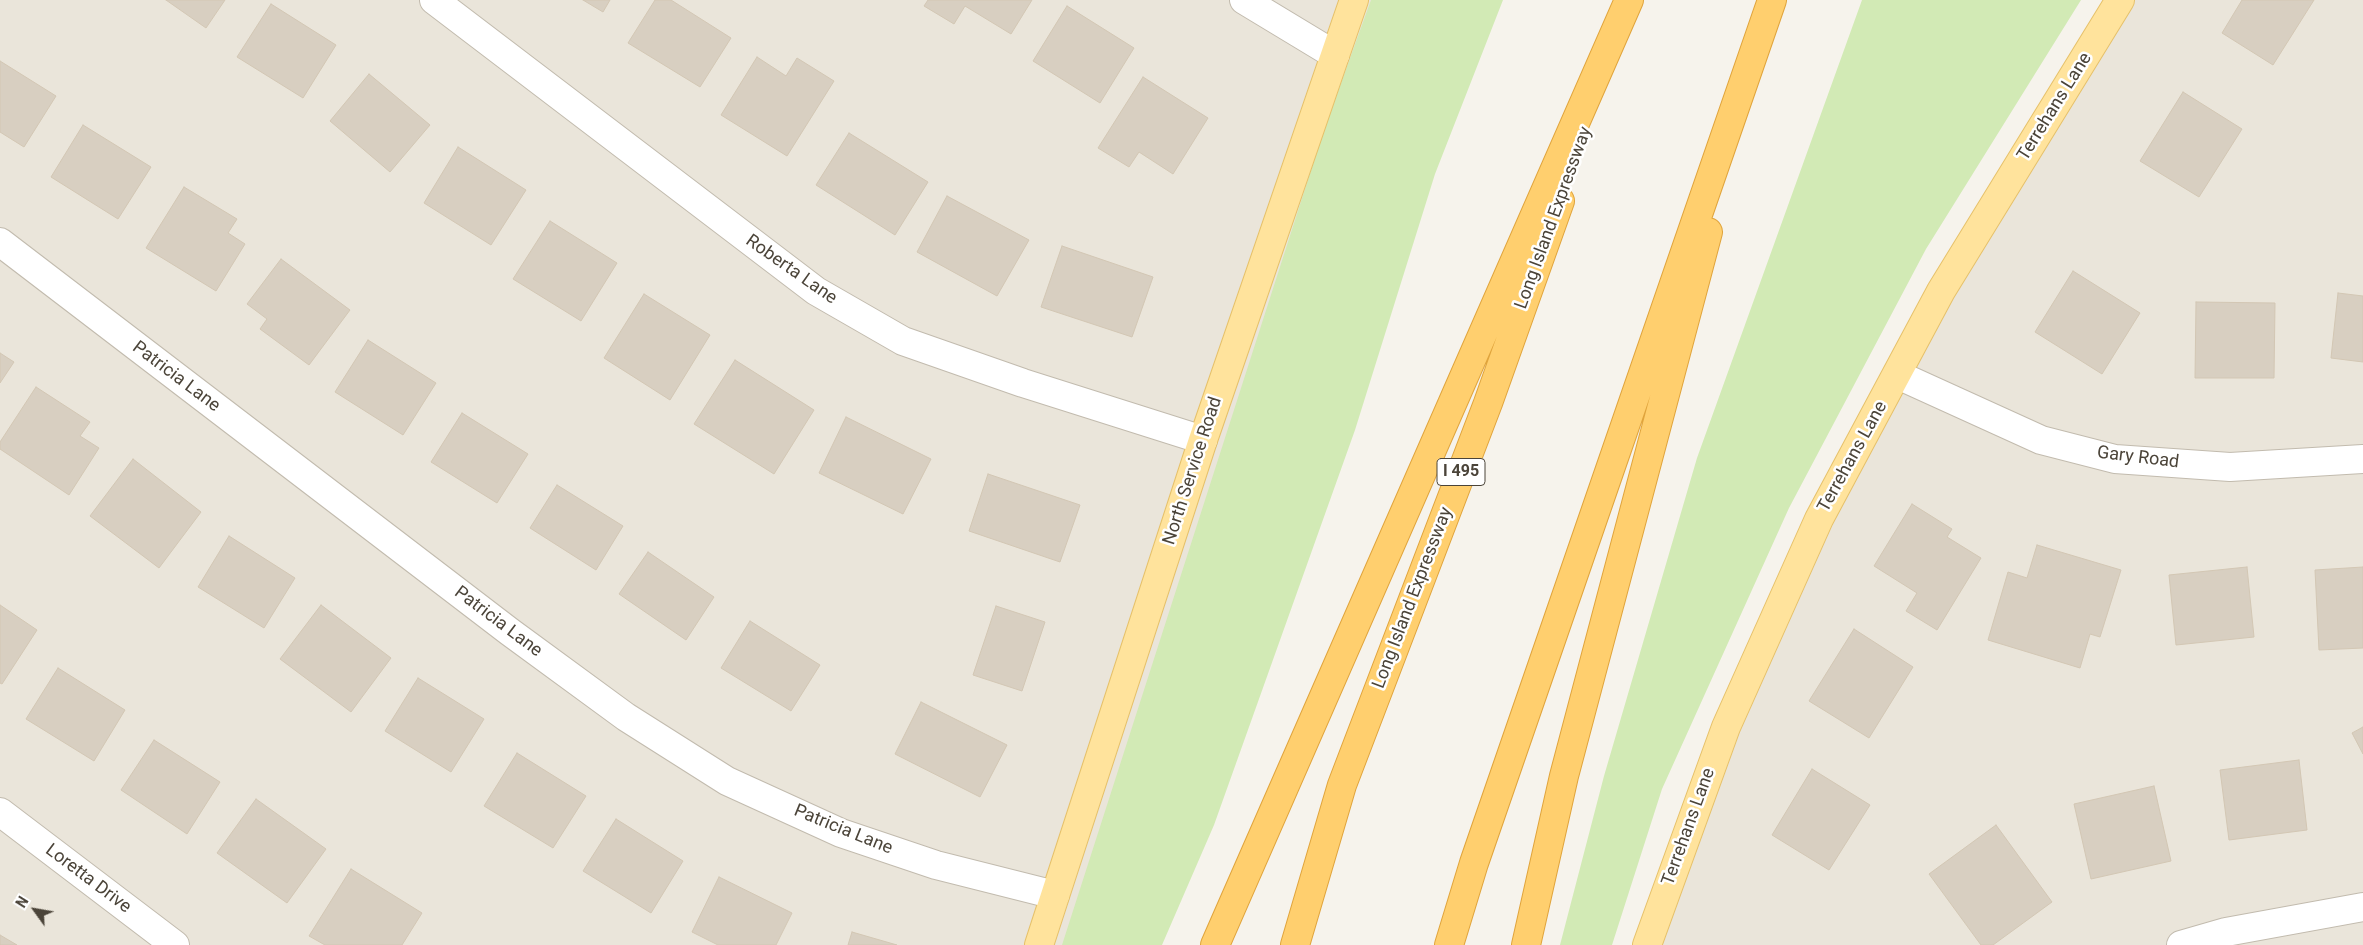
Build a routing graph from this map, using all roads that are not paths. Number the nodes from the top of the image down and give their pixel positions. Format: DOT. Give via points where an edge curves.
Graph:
graph roads {
  1 [pos="434,0"];
  2 [pos="1244,0"];
  3 [pos="1354,0"];
  4 [pos="1631,0"];
  5 [pos="2120,0"];
  6 [pos="1769,8"];
  7 [pos="1334,55"];
  8 [pos="0,242"];
  9 [pos="1898,376"];
  10 [pos="1203,440"];
  11 [pos="2363,459"];
  12 [pos="0,812"];
  13 [pos="1055,896"];
  14 [pos="2363,907"];
  15 [pos="175,945"];
  16 [pos="1039,945"];
  17 [pos="1215,945"];
  18 [pos="1295,945"];
  19 [pos="1449,945"];
  20 [pos="1526,945"];
  21 [pos="1647,945"];
  22 [pos="2181,945"];
  1 -- 10 [label="street, Roberta Lane" via="816,291 903,341"];
  2 -- 7 [label="street"];
  3 -- 7 [label="main road, North Service Road"];
  4 -- 17 [label="highway"];
  4 -- 18 [label="highway, Long Island Expressway / I 495" via="1488,402 1342,785"];
  5 -- 9 [label="main road, Terrehans Lane" via="1941,291"];
  6 -- 19 [label="highway" via="1474,863"];
  6 -- 20 [label="highway" via="1564,776"];
  7 -- 10 [label="main road, North Service Road"];
  8 -- 13 [label="street, Patricia Lane" via="510,632 626,717 726,781 841,833 936,865"];
  9 -- 11 [label="street, Gary Road" via="2041,440 2115,459 2230,467"];
  9 -- 21 [label="main road, Terrehans Lane" via="1819,519 1726,727"];
  10 -- 13 [label="main road, North Service Road"];
  12 -- 15 [label="street, Loretta Drive"];
  13 -- 16 [label="main road, North Service Road"];
  14 -- 22 [label="street" via="2226,932"];
}
